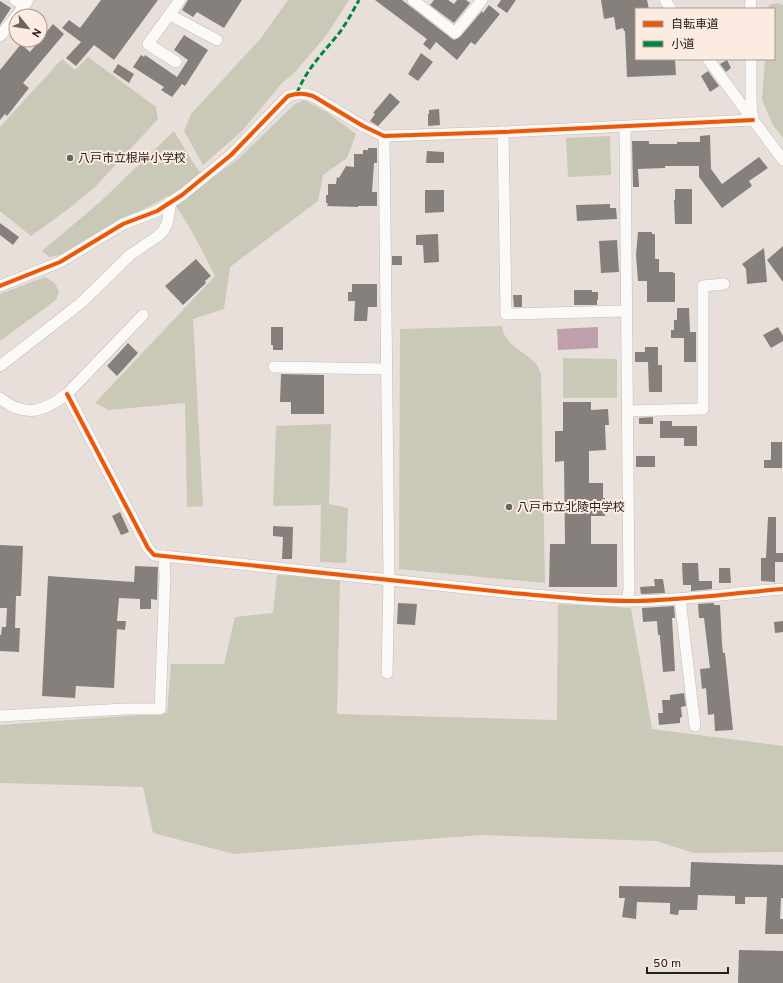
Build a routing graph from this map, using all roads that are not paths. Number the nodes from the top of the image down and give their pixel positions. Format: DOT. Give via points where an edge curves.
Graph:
graph roads {
  1 [pos="414,0"];
  2 [pos="482,0"];
  3 [pos="178,1"];
  4 [pos="170,15"];
  5 [pos="8,26"];
  6 [pos="0,36"];
  7 [pos="217,40"];
  8 [pos="709,60"];
  9 [pos="750,60"];
  10 [pos="176,62"];
  11 [pos="753,120"];
  12 [pos="625,127"];
  13 [pos="503,132"];
  14 [pos="384,136"];
  15 [pos="783,160"];
  16 [pos="171,202"];
  17 [pos="724,284"];
  18 [pos="0,286"];
  19 [pos="626,311"];
  20 [pos="143,315"];
  21 [pos="0,366"];
  22 [pos="274,368"];
  23 [pos="386,369"];
  24 [pos="67,394"];
  25 [pos="0,398"];
  26 [pos="628,412"];
  27 [pos="164,556"];
  28 [pos="389,580"];
  29 [pos="783,589"];
  30 [pos="680,599"];
  31 [pos="627,601"];
  32 [pos="388,673"];
  33 [pos="0,716"];
  34 [pos="695,726"];
  1 -- 2 [label="street" via="455,33"];
  3 -- 4 [label="street"];
  4 -- 7 [label="street"];
  4 -- 10 [label="street" via="148,44"];
  5 -- 6 [label="street"];
  8 -- 11 [label="street"];
  9 -- 11 [label="street"];
  11 -- 12 [label="street"];
  11 -- 15 [label="street"];
  12 -- 13 [label="street"];
  12 -- 19 [label="street"];
  13 -- 14 [label="street"];
  13 -- 19 [label="street" via="506,314"];
  14 -- 16 [label="street" via="313,96 297,93 288,96 231,155"];
  14 -- 23 [label="street"];
  16 -- 18 [label="street" via="123,224 60,262"];
  16 -- 21 [label="street" via="167,224 158,236 130,255 81,303"];
  17 -- 26 [label="street" via="703,286 703,408"];
  19 -- 26 [label="street"];
  20 -- 24 [label="street"];
  22 -- 23 [label="street"];
  23 -- 28 [label="street"];
  24 -- 25 [label="street" via="45,408 30,412 8,405"];
  24 -- 27 [label="street" via="148,548 154,555"];
  26 -- 31 [label="street"];
  27 -- 28 [label="street"];
  27 -- 33 [label="street" via="166,577 160,709"];
  28 -- 31 [label="street" via="512,593"];
  28 -- 32 [label="street"];
  29 -- 30 [label="street"];
  30 -- 31 [label="street"];
  30 -- 34 [label="street"];
}
